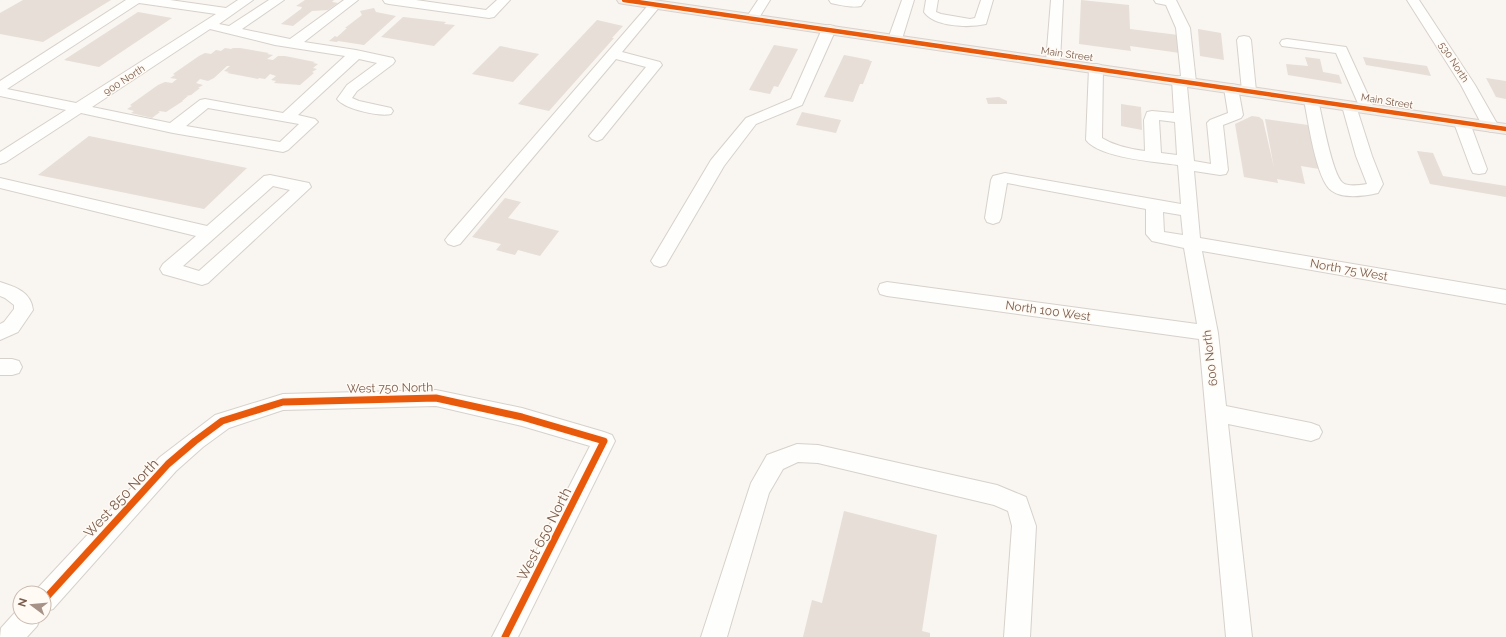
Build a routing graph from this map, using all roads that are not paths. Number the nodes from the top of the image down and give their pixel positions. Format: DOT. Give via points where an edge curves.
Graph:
graph roads {
  1 [pos="135,0"];
  2 [pos="143,0"];
  3 [pos="247,0"];
  4 [pos="278,0"];
  5 [pos="352,0"];
  6 [pos="504,0"];
  7 [pos="624,0"];
  8 [pos="764,0"];
  9 [pos="835,0"];
  10 [pos="859,0"];
  11 [pos="908,0"];
  12 [pos="932,0"];
  13 [pos="987,0"];
  14 [pos="1057,0"];
  15 [pos="1160,0"];
  16 [pos="1413,0"];
  17 [pos="398,1"];
  18 [pos="652,3"];
  19 [pos="229,12"];
  20 [pos="752,18"];
  21 [pos="208,25"];
  22 [pos="829,29"];
  23 [pos="232,30"];
  24 [pos="895,39"];
  25 [pos="1244,40"];
  26 [pos="1287,43"];
  27 [pos="292,44"];
  28 [pos="356,54"];
  29 [pos="613,54"];
  30 [pos="1053,62"];
  31 [pos="1096,68"];
  32 [pos="1184,81"];
  33 [pos="0,87"];
  34 [pos="1231,88"];
  35 [pos="1249,91"];
  36 [pos="0,92"];
  37 [pos="1311,100"];
  38 [pos="1349,106"];
  39 [pos="82,108"];
  40 [pos="1367,108"];
  41 [pos="386,111"];
  42 [pos="287,117"];
  43 [pos="1182,118"];
  44 [pos="1462,123"];
  45 [pos="173,128"];
  46 [pos="1498,128"];
  47 [pos="597,136"];
  48 [pos="1153,156"];
  49 [pos="0,159"];
  50 [pos="1186,163"];
  51 [pos="1479,169"];
  52 [pos="0,183"];
  53 [pos="1154,205"];
  54 [pos="1190,211"];
  55 [pos="993,218"];
  56 [pos="210,233"];
  57 [pos="454,240"];
  58 [pos="1192,243"];
  59 [pos="660,261"];
  60 [pos="0,289"];
  61 [pos="887,290"];
  62 [pos="1506,297"];
  63 [pos="0,333"];
  64 [pos="1208,333"];
  65 [pos="1217,413"];
  66 [pos="222,421"];
  67 [pos="1311,432"];
  68 [pos="604,441"];
  69 [pos="52,591"];
  70 [pos="21,625"];
  71 [pos="10,637"];
  72 [pos="505,637"];
  73 [pos="714,637"];
  74 [pos="1017,637"];
  75 [pos="1239,637"];
  1 -- 33 [label="street"];
  2 -- 19 [label="street"];
  3 -- 19 [label="street, 900 North"];
  4 -- 23 [label="street"];
  5 -- 27 [label="street"];
  6 -- 17 [label="street" via="489,14"];
  7 -- 18 [label="main road, Main Street"];
  8 -- 20 [label="street"];
  9 -- 10 [label="street" via="858,3"];
  11 -- 24 [label="street"];
  12 -- 13 [label="street" via="932,15 974,23 981,21"];
  14 -- 30 [label="street"];
  15 -- 32 [label="street, 600 North" via="1171,2 1183,28"];
  16 -- 46 [label="street, 530 North"];
  18 -- 20 [label="main road, Main Street"];
  18 -- 29 [label="street"];
  19 -- 21 [label="street, 900 North"];
  20 -- 22 [label="main road, Main Street"];
  21 -- 23 [label="street"];
  21 -- 39 [label="street, 900 North"];
  22 -- 24 [label="main road, Main Street"];
  22 -- 59 [label="street" via="797,102 751,121 717,164"];
  23 -- 27 [label="street"];
  24 -- 30 [label="main road, Main Street"];
  25 -- 35 [label="street"];
  26 -- 40 [label="street" via="1341,50"];
  27 -- 28 [label="street"];
  28 -- 41 [label="street" via="388,60 352,88 344,99"];
  28 -- 42 [label="street"];
  29 -- 47 [label="street" via="654,65"];
  29 -- 57 [label="street"];
  30 -- 31 [label="main road, Main Street"];
  31 -- 32 [label="main road, Main Street"];
  31 -- 48 [label="street" via="1094,140 1100,145"];
  32 -- 34 [label="main road, Main Street"];
  32 -- 43 [label="street, 600 North"];
  34 -- 35 [label="main road, Main Street"];
  34 -- 50 [label="street" via="1236,115 1215,123 1220,170"];
  35 -- 37 [label="main road, Main Street"];
  36 -- 39 [label="street"];
  37 -- 38 [label="main road, Main Street"];
  37 -- 38 [label="street" via="1327,168 1334,184 1338,188 1352,190 1372,189 1375,184"];
  38 -- 40 [label="main road, Main Street"];
  39 -- 45 [label="street"];
  39 -- 49 [label="street, 900 North"];
  40 -- 44 [label="main road, Main Street"];
  42 -- 45 [label="street" via="205,102"];
  42 -- 45 [label="street" via="310,122 283,147"];
  43 -- 48 [label="street" via="1152,115"];
  43 -- 50 [label="street, 600 North"];
  44 -- 46 [label="main road, Main Street"];
  44 -- 51 [label="street"];
  48 -- 50 [label="street"];
  50 -- 54 [label="street, 600 North"];
  52 -- 56 [label="street"];
  53 -- 54 [label="street"];
  53 -- 55 [label="street" via="1005,178 999,180"];
  53 -- 58 [label="street, North 75 West" via="1155,234 1158,237"];
  54 -- 58 [label="street, 600 North"];
  56 -- 56 [label="street" via="270,180 303,187 202,278 169,269"];
  58 -- 62 [label="street, North 75 West"];
  58 -- 64 [label="street, 600 North"];
  60 -- 63 [label="street" via="18,297 23,302 24,310 11,327"];
  61 -- 64 [label="street, North 100 West"];
  64 -- 65 [label="street, 600 North"];
  65 -- 67 [label="street"];
  65 -- 75 [label="street, 600 North"];
  66 -- 68 [label="street, West 750 North" via="283,402 436,398 522,417"];
  66 -- 69 [label="street, West 850 North" via="168,464"];
  68 -- 72 [label="street, West 650 North"];
  70 -- 71 [label="street"];
  73 -- 74 [label="street" via="760,490 775,462 797,453 818,454 997,495 1018,504 1024,526"];
}
